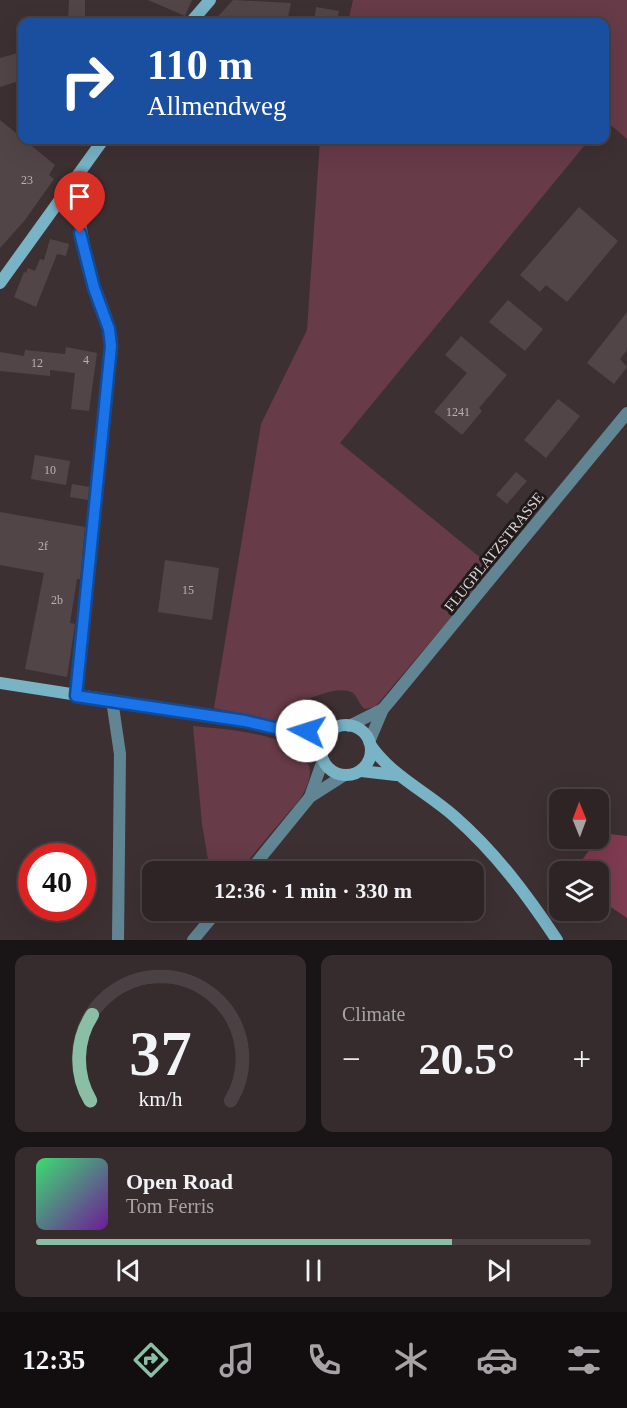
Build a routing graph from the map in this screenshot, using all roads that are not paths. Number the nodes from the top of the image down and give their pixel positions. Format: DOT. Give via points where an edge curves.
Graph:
graph roads {
  1 [pos="210,0"];
  2 [pos="194,18"];
  3 [pos="100,144"];
  4 [pos="68,188"];
  5 [pos="0,283"];
  6 [pos="627,413"];
  7 [pos="0,682"];
  8 [pos="76,696"];
  9 [pos="112,700"];
  10 [pos="383,709"];
  11 [pos="349,726"];
  12 [pos="334,728"];
  13 [pos="292,732"];
  14 [pos="370,744"];
  15 [pos="322,756"];
  16 [pos="361,771"];
  17 [pos="396,775"];
  18 [pos="344,776"];
  19 [pos="310,797"];
  20 [pos="258,861"];
  21 [pos="209,921"];
  22 [pos="118,940"];
  23 [pos="194,940"];
  24 [pos="558,940"];
  1 -- 2 [label="street"];
  3 -- 4 [label="street"];
  4 -- 5 [label="street"];
  4 -- 8 [label="street" via="111,346"];
  6 -- 10 [label="street, FLUGPLATZSTRASSE"];
  7 -- 8 [label="street"];
  8 -- 9 [label="street"];
  9 -- 13 [label="street"];
  9 -- 22 [label="street" via="120,754"];
  10 -- 11 [label="street, FLUGPLATZSTRASSE"];
  10 -- 14 [label="street, FLUGPLATZSTRASSE"];
  11 -- 12 [label="street"];
  11 -- 14 [label="street" via="361,731"];
  12 -- 13 [label="street"];
  12 -- 15 [label="street" via="323,741"];
  13 -- 15 [label="street"];
  14 -- 16 [label="street" via="369,759"];
  14 -- 17 [label="street"];
  15 -- 18 [label="street" via="332,771"];
  15 -- 19 [label="street"];
  16 -- 17 [label="street"];
  16 -- 18 [label="street"];
  17 -- 24 [label="street" via="438,803 481,840"];
  18 -- 19 [label="street"];
  19 -- 20 [label="street"];
  21 -- 23 [label="street"];
}
